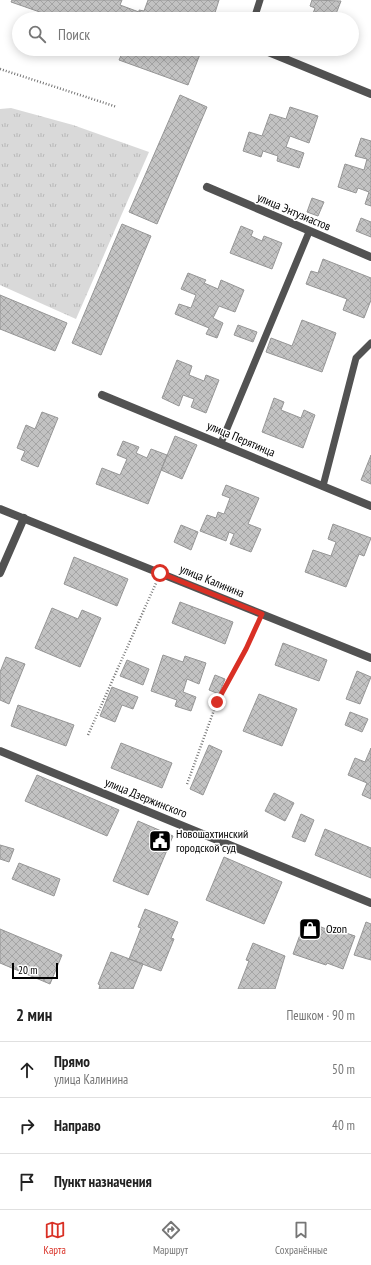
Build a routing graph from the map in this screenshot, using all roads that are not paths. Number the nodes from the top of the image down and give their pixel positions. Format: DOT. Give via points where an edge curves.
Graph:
graph roads {
  1 [pos="260,0"];
  2 [pos="256,12"];
  3 [pos="278,56"];
  4 [pos="371,94"];
  5 [pos="207,187"];
  6 [pos="309,232"];
  7 [pos="371,257"];
  8 [pos="371,343"];
  9 [pos="102,395"];
  10 [pos="221,443"];
  11 [pos="323,486"];
  12 [pos="371,506"];
  13 [pos="0,509"];
  14 [pos="24,518"];
  15 [pos="0,573"];
  16 [pos="371,658"];
  17 [pos="0,751"];
  18 [pos="371,903"];
  1 -- 2 [label="lane"];
  3 -- 4 [label="street"];
  5 -- 6 [label="street, улица Энтузиастов"];
  6 -- 7 [label="street, улица Энтузиастов"];
  6 -- 10 [label="lane"];
  8 -- 11 [label="lane" via="356,358"];
  9 -- 10 [label="street, улица Перятинца"];
  10 -- 11 [label="street, улица Перятинца"];
  11 -- 12 [label="street, улица Перятинца"];
  13 -- 14 [label="street, улица Калинина"];
  14 -- 15 [label="street"];
  14 -- 16 [label="street, улица Калинина"];
  17 -- 18 [label="street, улица Дзержинского"];
}
